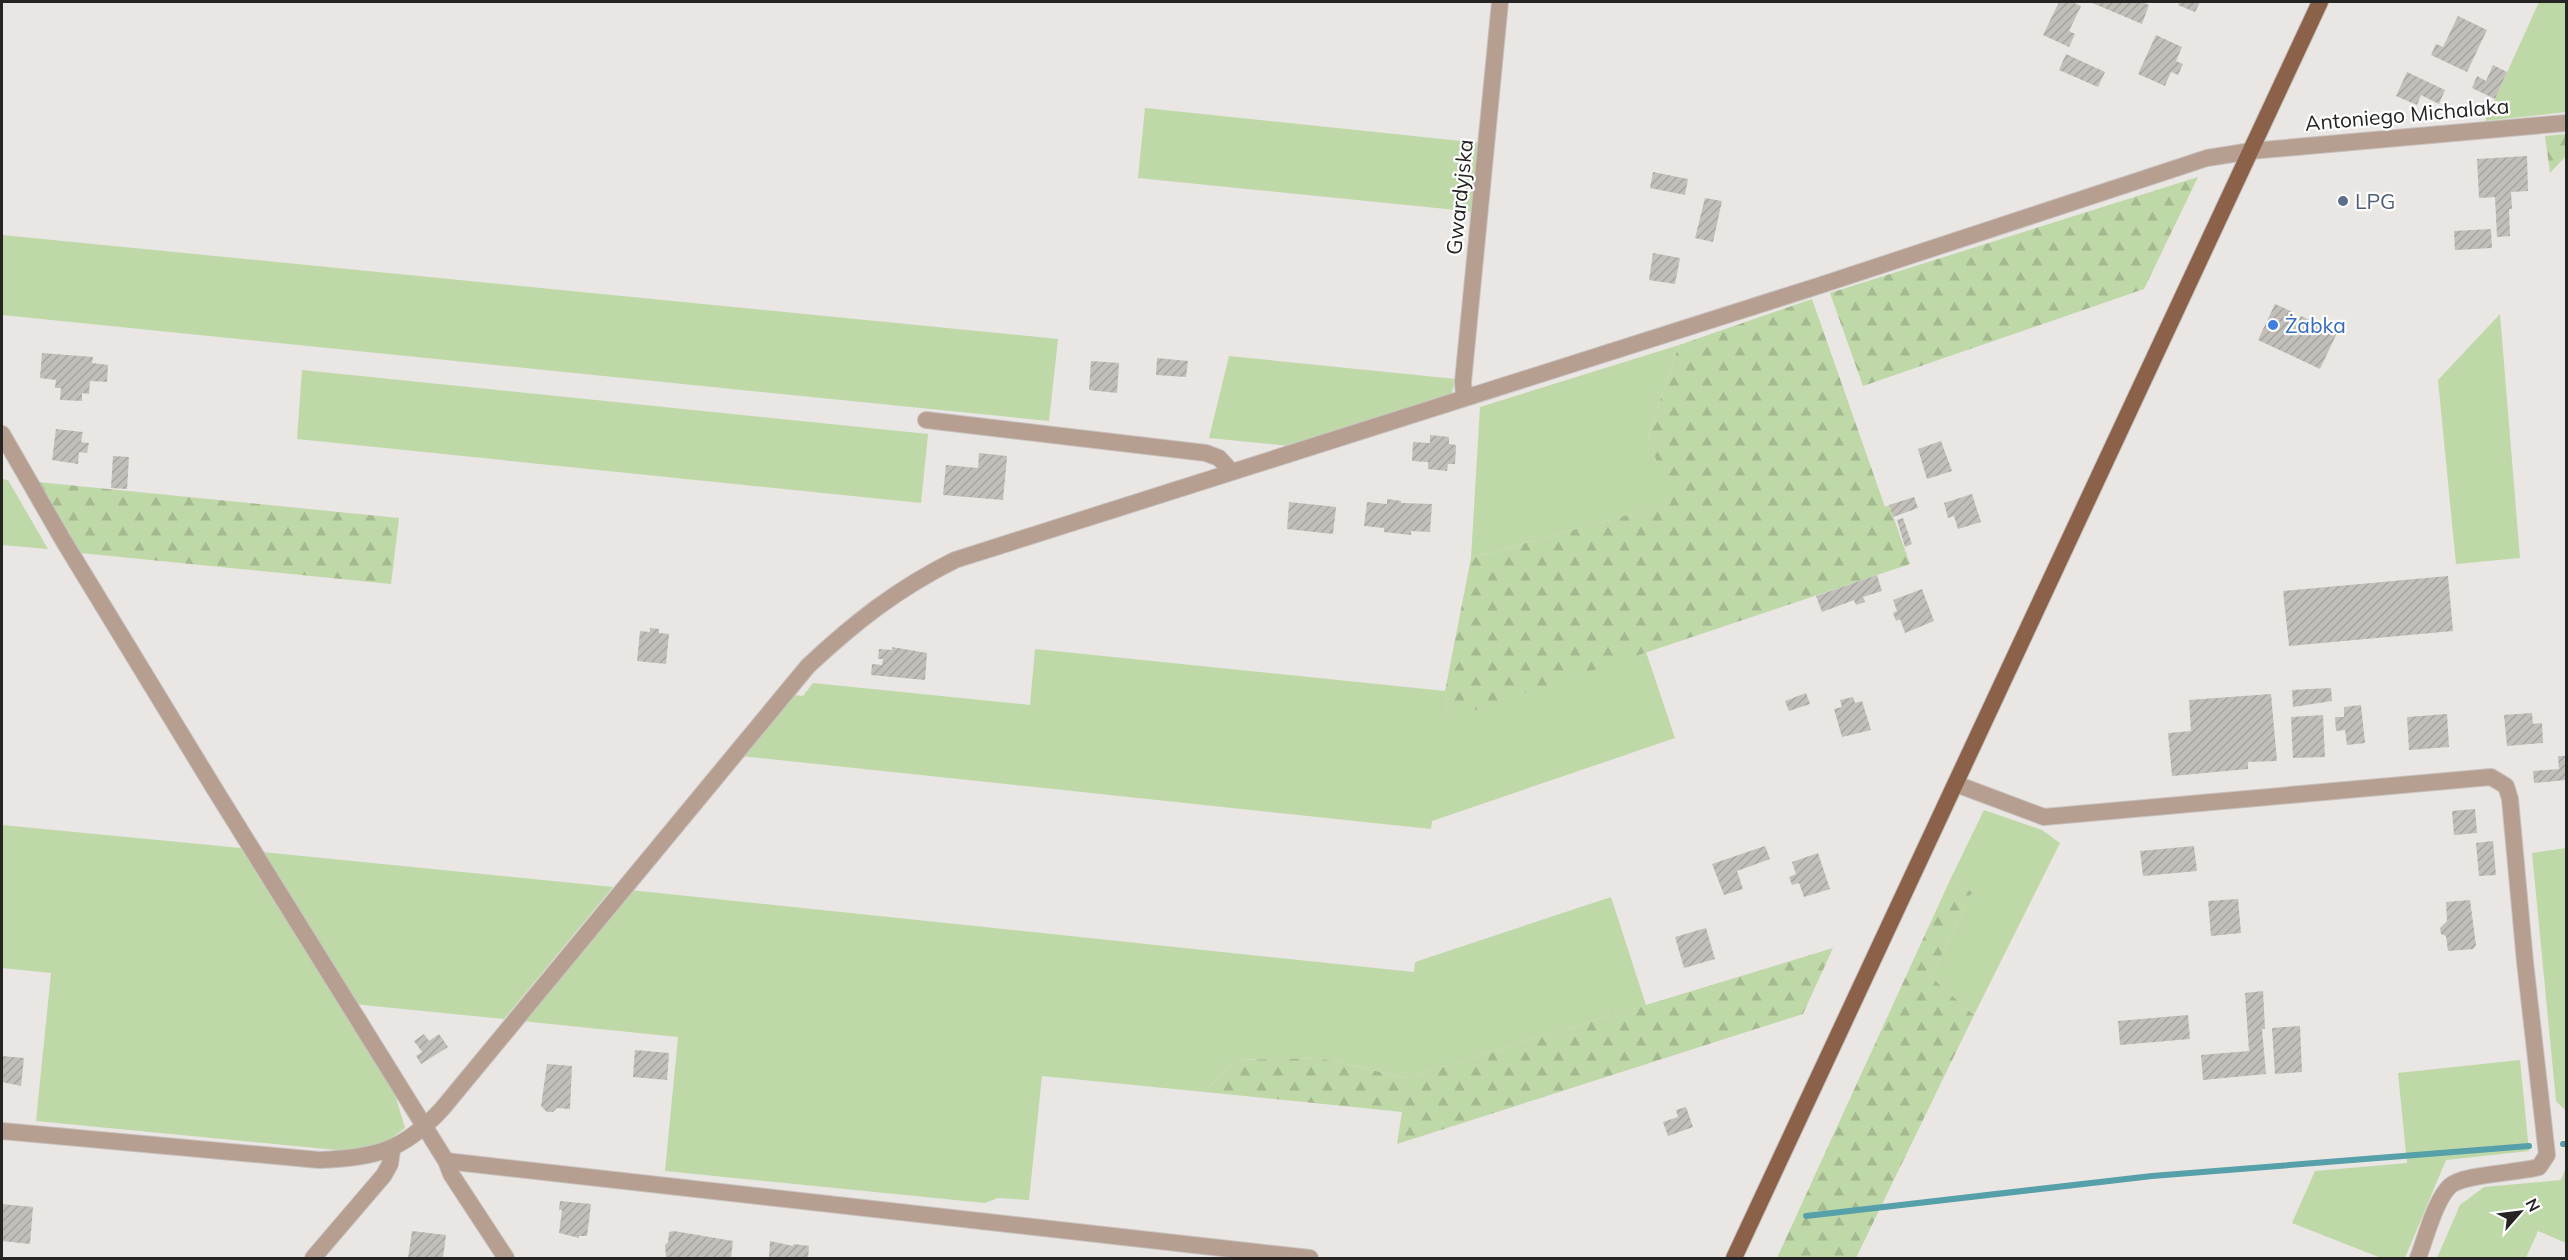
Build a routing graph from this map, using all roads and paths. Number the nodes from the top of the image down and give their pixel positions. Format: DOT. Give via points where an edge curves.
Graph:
graph roads {
  1 [pos="1500,2"];
  2 [pos="2320,2"];
  3 [pos="2566,123"];
  4 [pos="2252,151"];
  5 [pos="1464,398"];
  6 [pos="926,420"];
  7 [pos="2,434"];
  8 [pos="1232,472"];
  9 [pos="1956,784"];
  10 [pos="425,1127"];
  11 [pos="2,1131"];
  12 [pos="392,1149"];
  13 [pos="446,1161"];
  14 [pos="313,1258"];
  15 [pos="506,1258"];
  16 [pos="1310,1258"];
  17 [pos="1734,1258"];
  18 [pos="2418,1258"];
  1 -- 5 [label="street, Gwardyjska"];
  2 -- 4 [label="main road"];
  3 -- 4 [label="street, Antoniego Michalaka"];
  4 -- 5 [label="street, Antoniego Michalaka" via="2207,158"];
  4 -- 9 [label="main road"];
  5 -- 8 [label="street, Antoniego Michalaka"];
  6 -- 8 [label="street" via="1206,453 1219,458"];
  7 -- 10 [label="street" via="214,788"];
  8 -- 10 [label="street, Antoniego Michalaka" via="955,561 915,580 854,623 808,666"];
  9 -- 17 [label="main road"];
  9 -- 18 [label="street" via="2044,817 2491,777 2506,786 2547,1155 2540,1167 2462,1179 2450,1186 2440,1201"];
  10 -- 12 [label="street, Antoniego Michalaka"];
  10 -- 13 [label="street"];
  11 -- 12 [label="street, Antoniego Michalaka" via="319,1160 362,1157"];
  12 -- 14 [label="street" via="384,1175"];
  13 -- 15 [label="street"];
  13 -- 16 [label="street"];
}
